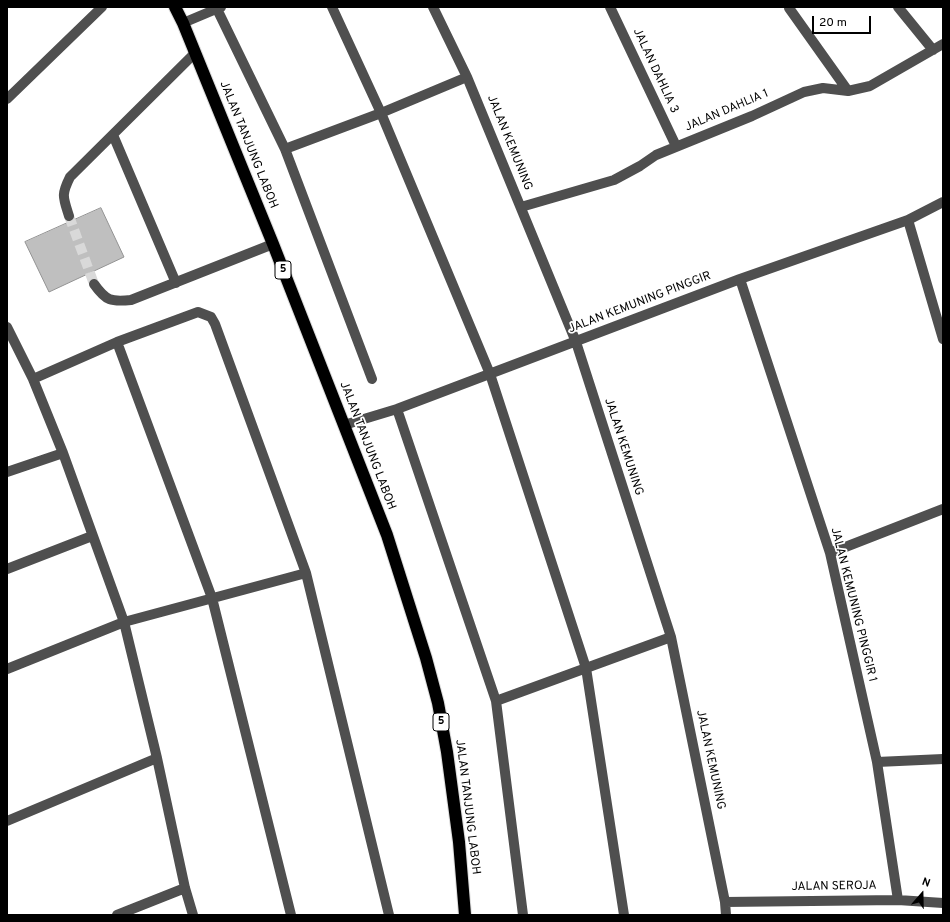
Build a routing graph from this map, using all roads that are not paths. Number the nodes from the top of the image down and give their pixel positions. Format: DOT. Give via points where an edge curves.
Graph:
graph roads {
  1 [pos="102,7"];
  2 [pos="175,7"];
  3 [pos="332,7"];
  4 [pos="433,7"];
  5 [pos="610,7"];
  6 [pos="898,7"];
  7 [pos="218,8"];
  8 [pos="790,8"];
  9 [pos="183,23"];
  10 [pos="943,44"];
  11 [pos="933,50"];
  12 [pos="195,53"];
  13 [pos="468,77"];
  14 [pos="848,91"];
  15 [pos="7,99"];
  16 [pos="381,113"];
  17 [pos="113,135"];
  18 [pos="676,146"];
  19 [pos="285,149"];
  20 [pos="943,202"];
  21 [pos="521,207"];
  22 [pos="69,216"];
  23 [pos="908,220"];
  24 [pos="273,244"];
  25 [pos="740,279"];
  26 [pos="176,283"];
  27 [pos="94,284"];
  28 [pos="7,327"];
  29 [pos="943,340"];
  30 [pos="117,342"];
  31 [pos="576,342"];
  32 [pos="490,374"];
  33 [pos="33,379"];
  34 [pos="372,379"];
  35 [pos="397,409"];
  36 [pos="344,425"];
  37 [pos="64,453"];
  38 [pos="7,472"];
  39 [pos="943,509"];
  40 [pos="92,536"];
  41 [pos="830,553"];
  42 [pos="7,569"];
  43 [pos="306,573"];
  44 [pos="212,598"];
  45 [pos="124,622"];
  46 [pos="671,637"];
  47 [pos="586,668"];
  48 [pos="7,669"];
  49 [pos="496,701"];
  50 [pos="157,758"];
  51 [pos="943,759"];
  52 [pos="877,762"];
  53 [pos="7,820"];
  54 [pos="185,888"];
  55 [pos="898,900"];
  56 [pos="725,902"];
  57 [pos="943,903"];
  58 [pos="117,915"];
  59 [pos="193,915"];
  60 [pos="291,915"];
  61 [pos="389,915"];
  62 [pos="465,915"];
  63 [pos="523,915"];
  64 [pos="624,915"];
  65 [pos="726,915"];
  1 -- 15 [label="street"];
  2 -- 9 [label="highway, JALAN TANJUNG LABOH / 5"];
  3 -- 16 [label="street"];
  4 -- 13 [label="street, JALAN KEMUNING"];
  5 -- 18 [label="street, JALAN DAHLIA 3"];
  6 -- 11 [label="street"];
  7 -- 9 [label="street"];
  7 -- 19 [label="street"];
  8 -- 14 [label="street"];
  9 -- 12 [label="highway, JALAN TANJUNG LABOH / 5"];
  10 -- 11 [label="street, JALAN DAHLIA 1"];
  11 -- 14 [label="street, JALAN DAHLIA 1" via="870,86"];
  12 -- 17 [label="street"];
  12 -- 24 [label="highway, JALAN TANJUNG LABOH / 5"];
  13 -- 16 [label="street"];
  13 -- 21 [label="street, JALAN KEMUNING"];
  14 -- 18 [label="street, JALAN DAHLIA 1" via="823,88 804,92"];
  16 -- 19 [label="street"];
  16 -- 32 [label="street"];
  17 -- 22 [label="street" via="70,178 64,189 63,197"];
  17 -- 26 [label="street"];
  18 -- 21 [label="street, JALAN DAHLIA 1" via="614,180"];
  19 -- 34 [label="street"];
  20 -- 23 [label="street, JALAN KEMUNING PINGGIR"];
  21 -- 31 [label="street, JALAN KEMUNING"];
  23 -- 25 [label="street, JALAN KEMUNING PINGGIR"];
  23 -- 29 [label="street"];
  24 -- 26 [label="street"];
  24 -- 36 [label="highway, JALAN TANJUNG LABOH / 5"];
  25 -- 31 [label="street, JALAN KEMUNING PINGGIR"];
  25 -- 41 [label="street, JALAN KEMUNING PINGGIR 1"];
  26 -- 27 [label="street" via="131,300 119,301 111,301"];
  28 -- 33 [label="street"];
  30 -- 33 [label="street"];
  30 -- 43 [label="street" via="198,312 211,317"];
  30 -- 44 [label="street"];
  31 -- 32 [label="street, JALAN KEMUNING PINGGIR"];
  31 -- 46 [label="street, JALAN KEMUNING"];
  32 -- 35 [label="street, JALAN KEMUNING PINGGIR"];
  32 -- 47 [label="street"];
  33 -- 37 [label="street"];
  35 -- 36 [label="street, JALAN KEMUNING PINGGIR"];
  35 -- 49 [label="street"];
  36 -- 62 [label="highway, JALAN TANJUNG LABOH / 5" via="386,535 438,703 459,842"];
  37 -- 38 [label="street"];
  37 -- 40 [label="street"];
  39 -- 41 [label="street"];
  40 -- 42 [label="street"];
  40 -- 45 [label="street"];
  41 -- 52 [label="street, JALAN KEMUNING PINGGIR 1"];
  43 -- 44 [label="street"];
  43 -- 61 [label="street"];
  44 -- 45 [label="street"];
  44 -- 60 [label="street"];
  45 -- 48 [label="street"];
  45 -- 50 [label="street"];
  46 -- 47 [label="street"];
  46 -- 56 [label="street, JALAN KEMUNING"];
  47 -- 49 [label="street"];
  47 -- 64 [label="street"];
  49 -- 63 [label="street"];
  50 -- 53 [label="street"];
  50 -- 54 [label="street"];
  51 -- 52 [label="street"];
  52 -- 55 [label="street, JALAN KEMUNING PINGGIR 1"];
  54 -- 58 [label="street"];
  54 -- 59 [label="street"];
  55 -- 56 [label="street, JALAN SEROJA"];
  55 -- 57 [label="street, JALAN SEROJA"];
  56 -- 65 [label="street, JALAN KEMUNING"];
}
